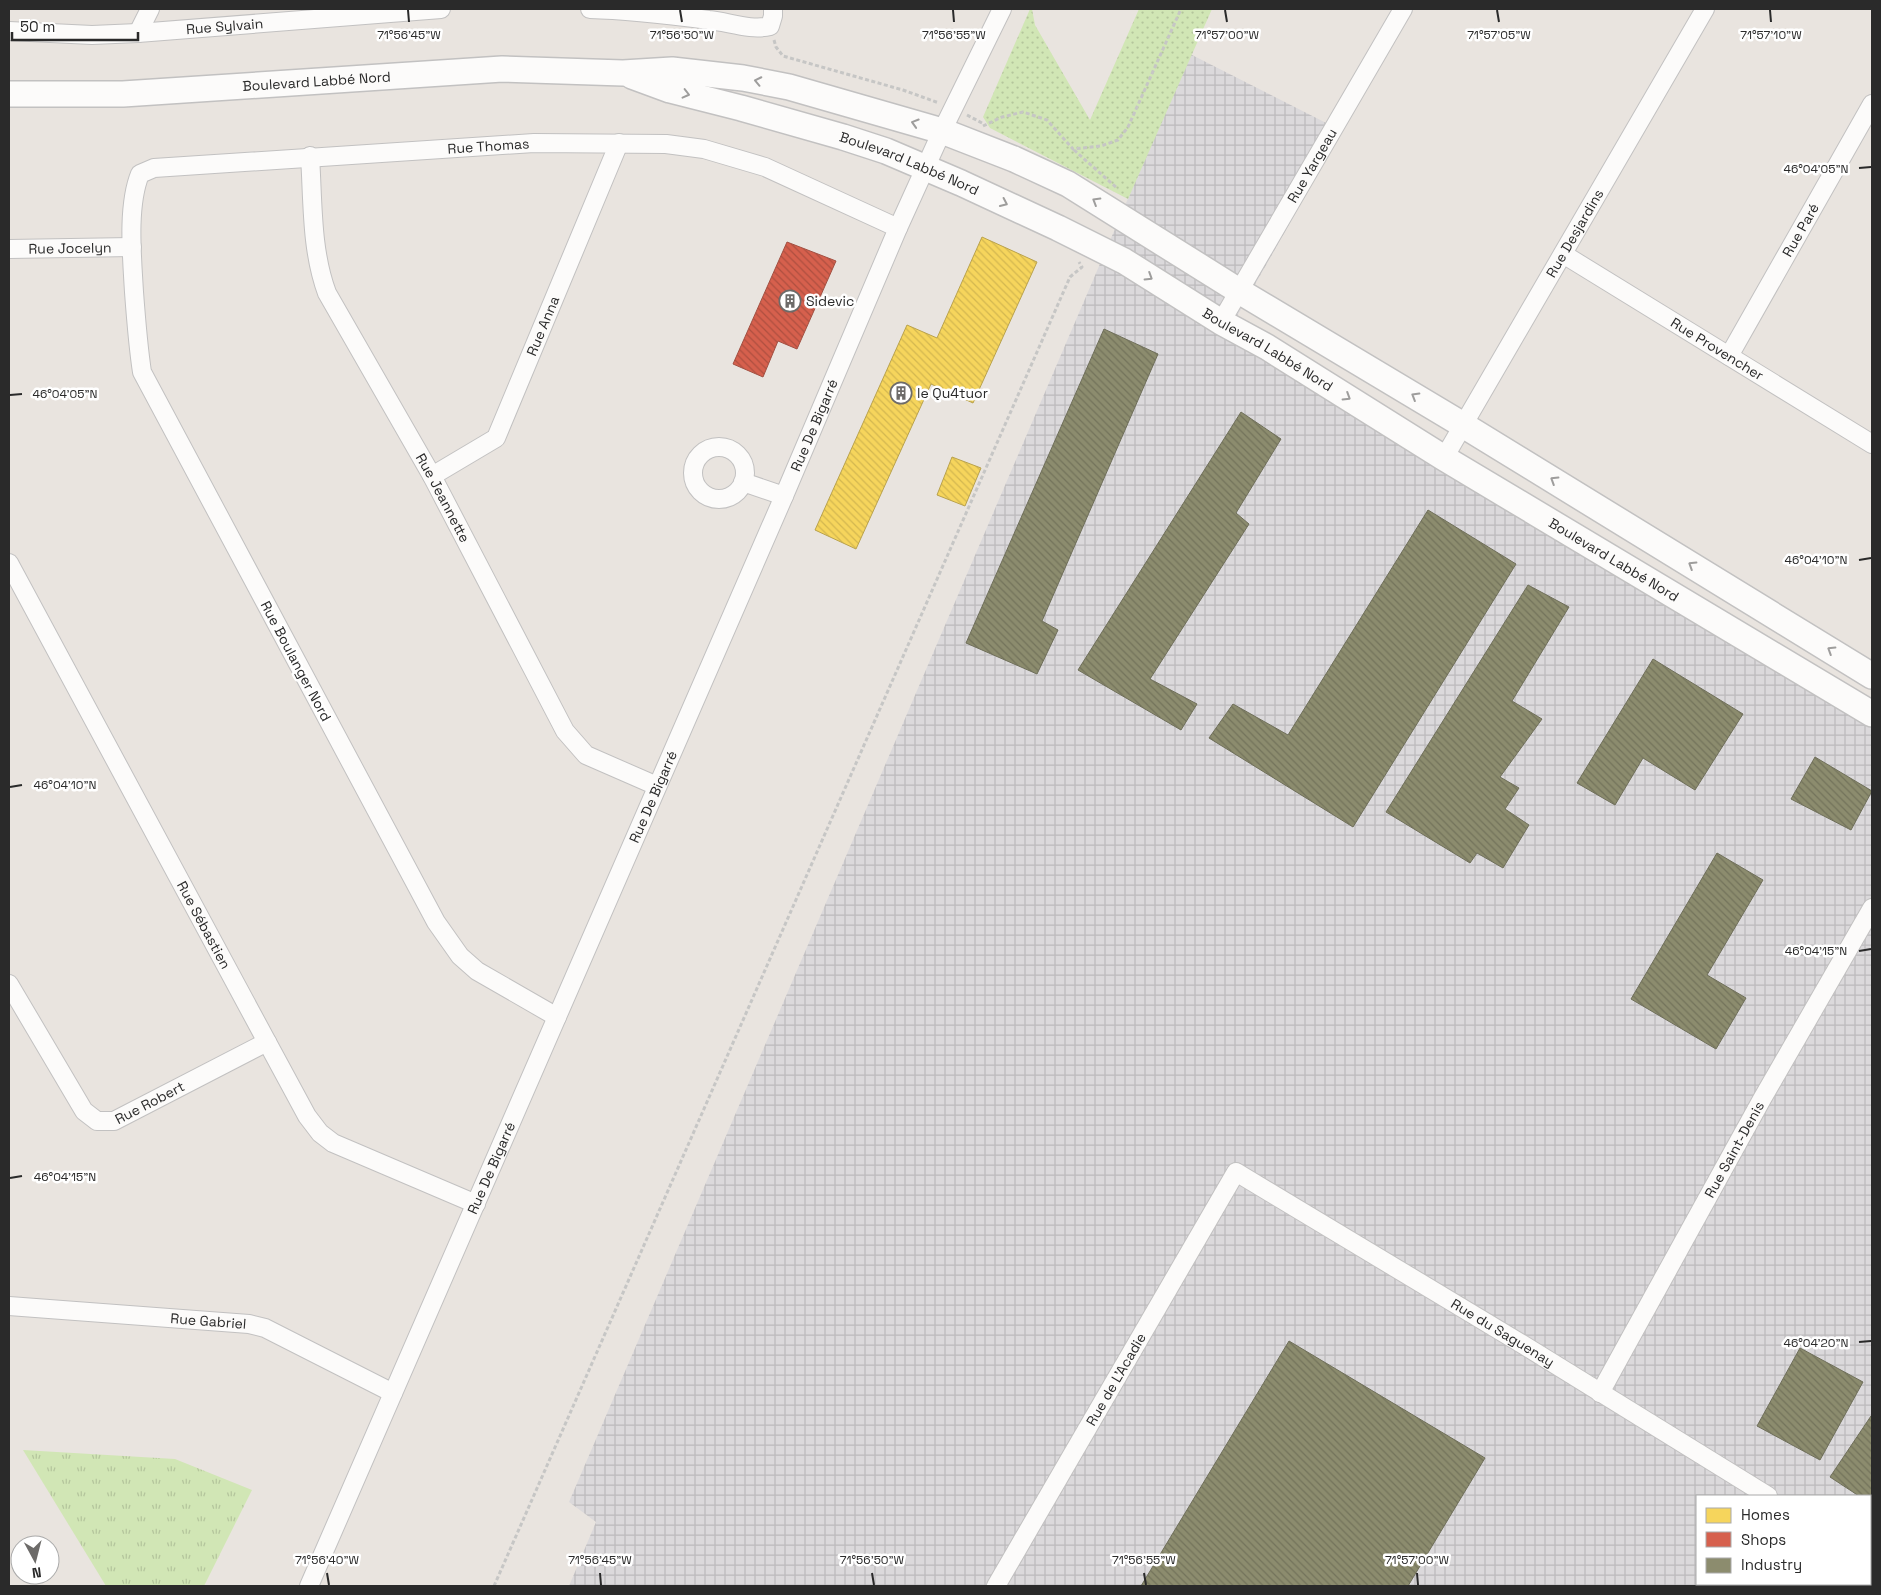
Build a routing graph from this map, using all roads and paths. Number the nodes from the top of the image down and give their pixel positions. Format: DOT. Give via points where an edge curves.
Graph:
graph roads {
  1 [pos="150,9"];
  2 [pos="413,9"];
  3 [pos="441,9"];
  4 [pos="590,9"];
  5 [pos="987,9"];
  6 [pos="1002,9"];
  7 [pos="1181,9"];
  8 [pos="1404,9"];
  9 [pos="1705,9"];
  10 [pos="771,17"];
  11 [pos="993,28"];
  12 [pos="9,31"];
  13 [pos="138,34"];
  14 [pos="623,73"];
  15 [pos="9,94"];
  16 [pos="1872,104"];
  17 [pos="954,108"];
  18 [pos="984,124"];
  19 [pos="1128,127"];
  20 [pos="942,131"];
  21 [pos="618,143"];
  22 [pos="310,156"];
  23 [pos="927,168"];
  24 [pos="898,228"];
  25 [pos="132,247"];
  26 [pos="9,249"];
  27 [pos="1563,254"];
  28 [pos="1070,277"];
  29 [pos="1240,291"];
  30 [pos="1221,322"];
  31 [pos="1728,356"];
  32 [pos="1463,425"];
  33 [pos="1872,444"];
  34 [pos="1444,458"];
  35 [pos="432,476"];
  36 [pos="744,482"];
  37 [pos="784,496"];
  38 [pos="9,563"];
  39 [pos="1872,676"];
  40 [pos="1872,714"];
  41 [pos="657,786"];
  42 [pos="1872,908"];
  43 [pos="9,984"];
  44 [pos="557,1017"];
  45 [pos="267,1042"];
  46 [pos="1236,1172"];
  47 [pos="476,1204"];
  48 [pos="9,1306"];
  49 [pos="393,1393"];
  50 [pos="1600,1393"];
  51 [pos="1766,1495"];
  52 [pos="309,1586"];
  53 [pos="494,1586"];
  54 [pos="996,1586"];
  1 -- 13 [label="street"];
  2 -- 3 [label="street, Rue Sylvain"];
  2 -- 13 [label="street, Rue Sylvain"];
  4 -- 10 [label="street" via="626,10 760,28"];
  5 -- 11 [label="street"];
  6 -- 11 [label="street, Rue De Bigarré"];
  7 -- 19 [label="path"];
  8 -- 29 [label="street, Rue Yargeau"];
  9 -- 27 [label="street, Rue Desjardins"];
  10 -- 17 [label="path" via="776,47 783,56"];
  11 -- 17 [label="street, Rue De Bigarré"];
  12 -- 13 [label="street, Rue Sylvain"];
  14 -- 15 [label="main road, Boulevard Labbé Nord" via="502,69 123,94"];
  20 -- 14 [label="main road, Boulevard Labbé Nord, one-way" via="817,94 743,78 672,70"];
  14 -- 23 [label="main road, Boulevard Labbé Nord, one-way" via="670,90 843,137"];
  16 -- 31 [label="street, Rue Paré"];
  17 -- 18 [label="path"];
  17 -- 20 [label="street, Rue De Bigarré"];
  20 -- 23 [label="street, Rue De Bigarré"];
  29 -- 20 [label="main road, Boulevard Labbé Nord, one-way" via="1068,184"];
  21 -- 22 [label="street, Rue Thomas" via="534,143"];
  21 -- 24 [label="street, Rue Thomas" via="704,149 765,167"];
  21 -- 35 [label="street, Rue Anna" via="496,438"];
  22 -- 25 [label="street, Rue Thomas" via="154,168 140,174 135,187"];
  22 -- 35 [label="street, Rue Jeannette" via="316,250 327,293"];
  23 -- 24 [label="street, Rue De Bigarré"];
  23 -- 30 [label="main road, Boulevard Labbé Nord, one-way" via="1124,261"];
  24 -- 37 [label="street, Rue De Bigarré"];
  25 -- 26 [label="street, Rue Jocelyn"];
  25 -- 44 [label="street, Rue Boulanger Nord" via="142,372 436,922 460,956 477,971"];
  27 -- 31 [label="street, Rue Provencher"];
  27 -- 32 [label="street, Rue Desjardins"];
  28 -- 53 [label="path"];
  29 -- 30 [label="street, Rue Yargeau"];
  32 -- 29 [label="main road, Boulevard Labbé Nord, one-way"];
  30 -- 34 [label="main road, Boulevard Labbé Nord, one-way" via="1267,347"];
  31 -- 33 [label="street, Rue Provencher"];
  32 -- 34 [label="street, Rue Desjardins"];
  39 -- 32 [label="main road, Boulevard Labbé Nord, one-way"];
  34 -- 40 [label="main road, Boulevard Labbé Nord"];
  35 -- 41 [label="street, Rue Jeannette" via="565,731 586,755"];
  36 -- 37 [label="street"];
  37 -- 41 [label="street, Rue De Bigarré"];
  38 -- 45 [label="street, Rue Sébastien"];
  41 -- 44 [label="street, Rue De Bigarré"];
  42 -- 50 [label="street, Rue Saint-Denis"];
  43 -- 45 [label="street, Rue Robert" via="84,1111 97,1121 114,1122"];
  44 -- 47 [label="street, Rue De Bigarré"];
  45 -- 47 [label="street, Rue Sébastien" via="307,1116 320,1133 333,1143"];
  46 -- 50 [label="street, Rue du Saguenay"];
  46 -- 54 [label="street, Rue de L'Acadie"];
  47 -- 49 [label="street, Rue De Bigarré"];
  48 -- 49 [label="street, Rue Gabriel" via="249,1324 265,1328"];
  49 -- 52 [label="street, Rue De Bigarré"];
  50 -- 51 [label="street, Rue du Saguenay"];
}
